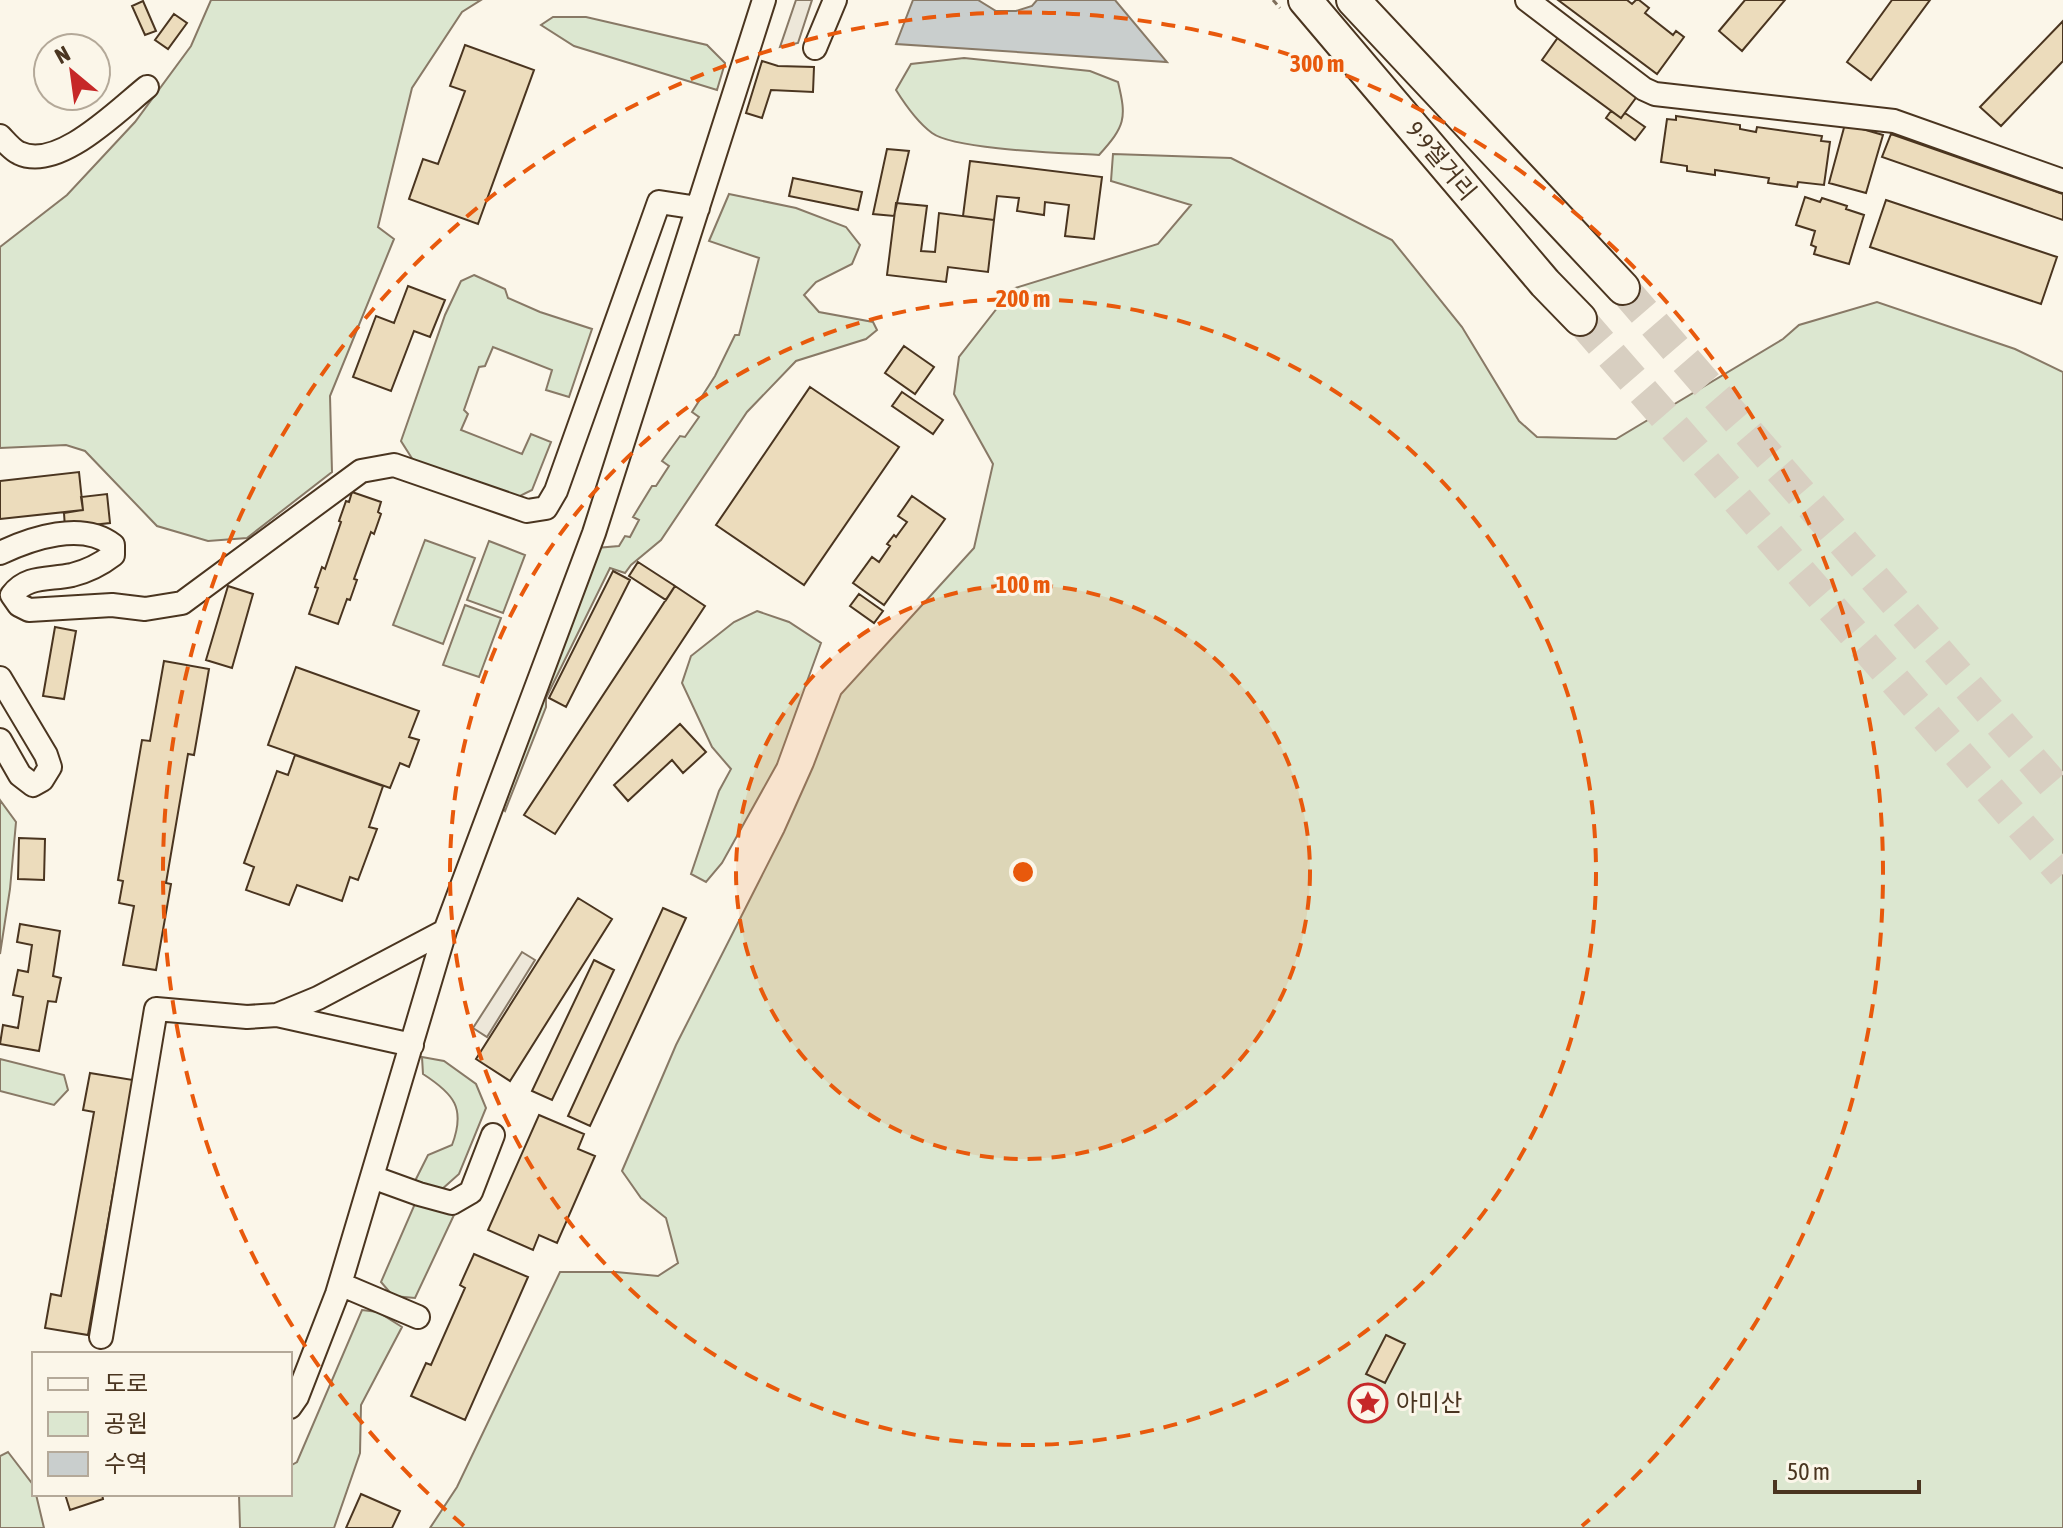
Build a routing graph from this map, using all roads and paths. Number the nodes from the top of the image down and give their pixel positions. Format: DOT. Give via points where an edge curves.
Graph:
graph roads {
  1 [pos="764,0"];
  2 [pos="835,0"];
  3 [pos="1305,0"];
  4 [pos="1353,0"];
  5 [pos="1527,0"];
  6 [pos="815,48"];
  7 [pos="147,87"];
  8 [pos="0,136"];
  9 [pos="2063,181"];
  10 [pos="698,208"];
  11 [pos="1623,288"];
  12 [pos="1580,319"];
  13 [pos="0,553"];
  14 [pos="6,601"];
  15 [pos="0,678"];
  16 [pos="0,740"];
  17 [pos="445,931"];
  18 [pos="277,1015"];
  19 [pos="412,1045"];
  20 [pos="493,1135"];
  21 [pos="372,1177"];
  22 [pos="340,1284"];
  23 [pos="418,1317"];
  24 [pos="101,1337"];
  25 [pos="292,1404"];
  1 -- 10 [label="street"];
  2 -- 6 [label="street"];
  3 -- 12 [label="highway, 9·9절거리"];
  4 -- 11 [label="highway, 9·9절거리"];
  5 -- 9 [label="street" via="1655,94 1894,121"];
  7 -- 8 [label="street" via="76,144 43,157 18,153"];
  10 -- 14 [label="street" via="659,202 546,508 527,511 394,465 361,471 182,603 145,609 112,605 29,610"];
  10 -- 17 [label="street" via="594,533"];
  13 -- 14 [label="street" via="22,542 65,533 102,537 113,545 113,555 99,566 30,580"];
  15 -- 16 [label="street" via="46,755 50,767 42,780 33,785 20,775"];
  17 -- 18 [label="street"];
  17 -- 19 [label="street"];
  18 -- 19 [label="street"];
  18 -- 24 [label="street" via="156,1009"];
  19 -- 21 [label="street"];
  20 -- 21 [label="street" via="471,1192 452,1203"];
  21 -- 22 [label="street"];
  22 -- 23 [label="street"];
  22 -- 25 [label="street"];
}
